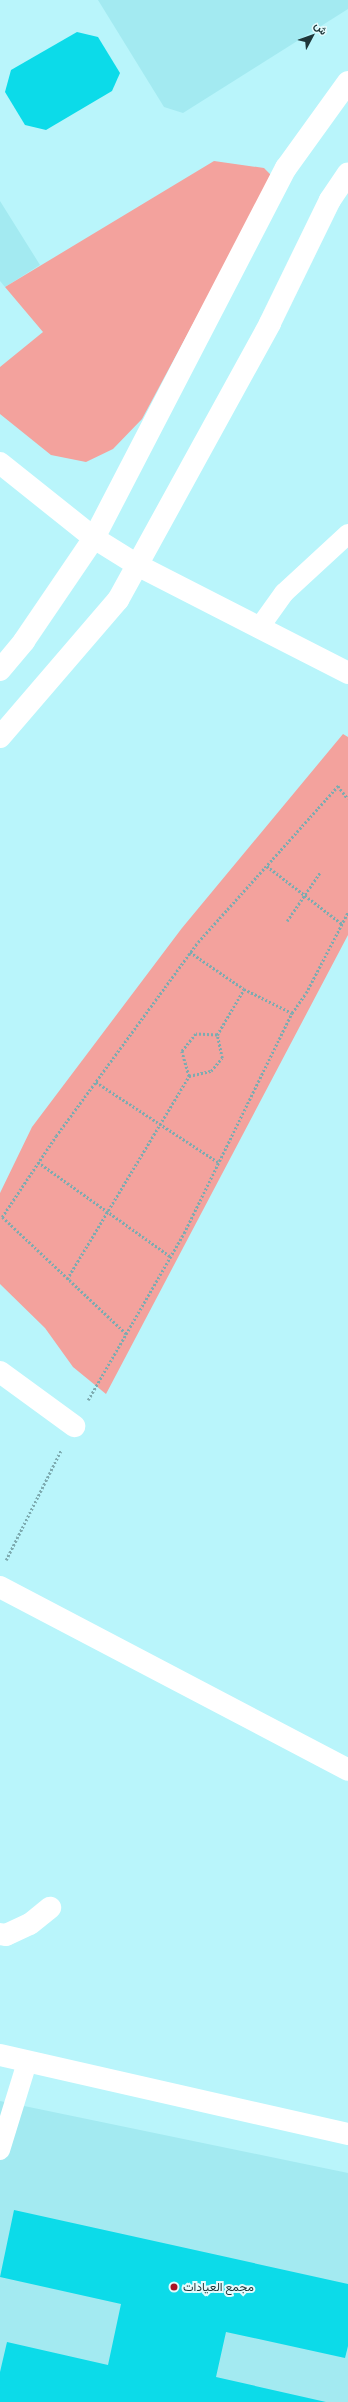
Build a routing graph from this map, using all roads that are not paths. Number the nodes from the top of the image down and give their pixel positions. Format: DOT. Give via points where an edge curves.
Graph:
graph roads {
  1 [pos="348,82"];
  2 [pos="348,173"];
  3 [pos="0,463"];
  4 [pos="348,534"];
  5 [pos="94,538"];
  6 [pos="139,566"];
  7 [pos="259,628"];
  8 [pos="0,670"];
  9 [pos="348,673"];
  10 [pos="0,737"];
  11 [pos="0,1372"];
  12 [pos="74,1426"];
  13 [pos="0,1587"];
  14 [pos="348,1770"];
  15 [pos="50,1908"];
  16 [pos="0,1934"];
  17 [pos="0,2055"];
  18 [pos="27,2062"];
  19 [pos="348,2134"];
  20 [pos="0,2150"];
  1 -- 5 [label="street" via="286,168"];
  2 -- 6 [label="street" via="330,200 270,323"];
  3 -- 5 [label="street"];
  4 -- 7 [label="lane" via="284,593"];
  5 -- 6 [label="street"];
  5 -- 8 [label="street" via="24,641"];
  6 -- 7 [label="street"];
  6 -- 10 [label="street" via="118,600"];
  7 -- 9 [label="street"];
  11 -- 12 [label="street"];
  13 -- 14 [label="street"];
  15 -- 16 [label="street" via="30,1924 6,1935"];
  17 -- 18 [label="street"];
  18 -- 19 [label="street"];
  18 -- 20 [label="lane"];
}
